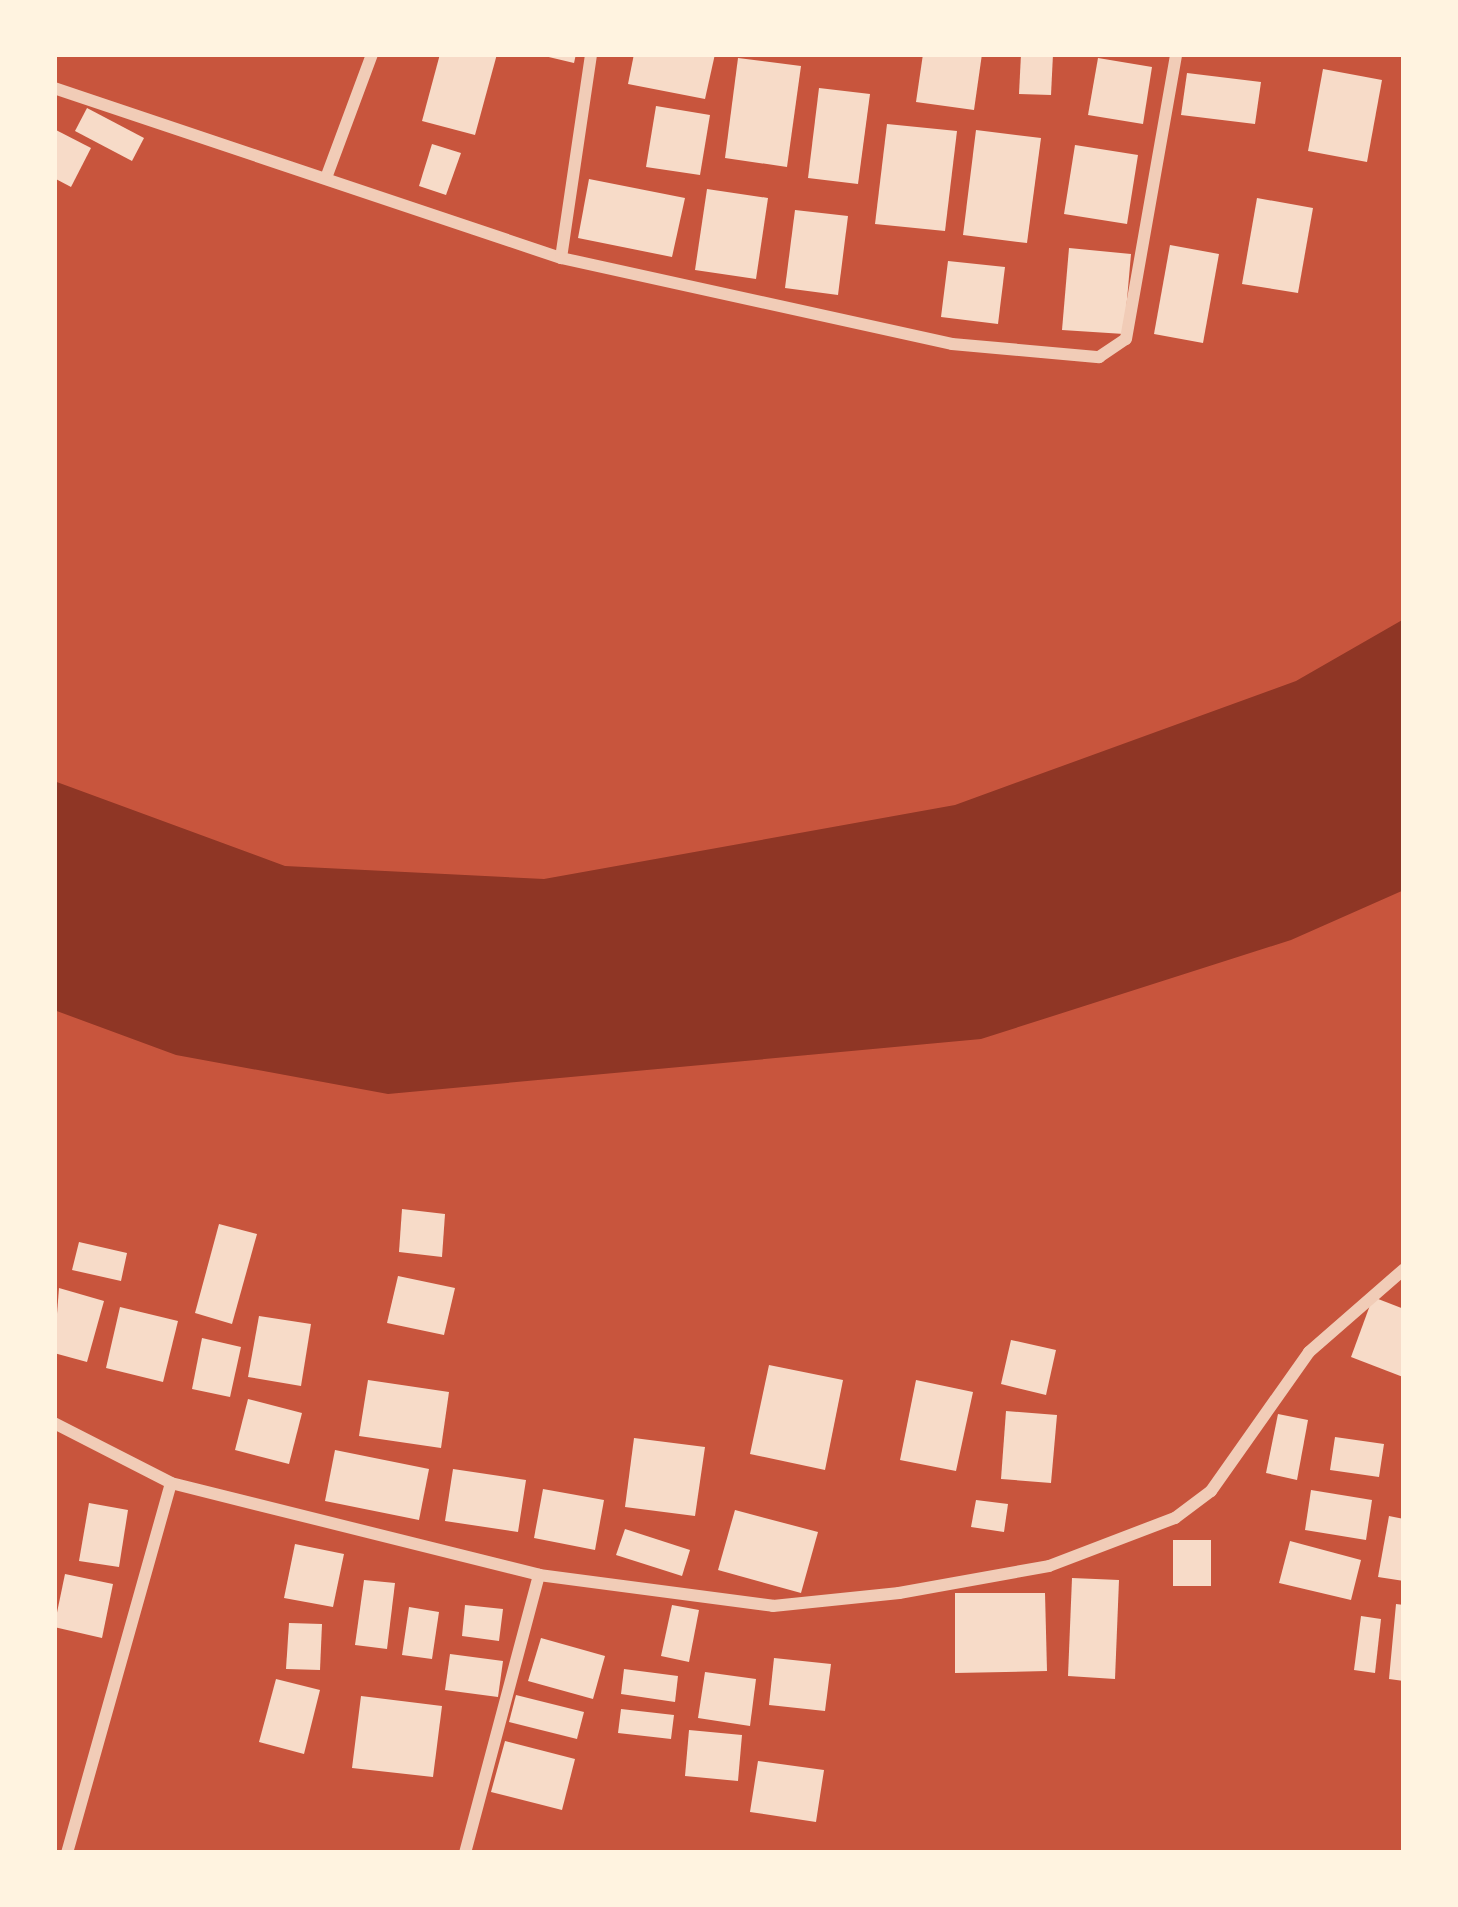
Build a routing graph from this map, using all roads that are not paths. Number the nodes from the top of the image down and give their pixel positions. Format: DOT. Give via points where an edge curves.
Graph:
graph roads {
  1 [pos="372,54"];
  2 [pos="591,54"];
  3 [pos="1176,54"];
  4 [pos="54,88"];
  5 [pos="326,178"];
  6 [pos="561,258"];
  7 [pos="1404,1269"];
  8 [pos="54,1424"];
  9 [pos="171,1483"];
  10 [pos="539,1575"];
  11 [pos="68,1853"];
  12 [pos="465,1853"];
  1 -- 5 [label="street"];
  2 -- 6 [label="street"];
  3 -- 6 [label="street" via="1120,350 952,344"];
  4 -- 5 [label="street"];
  5 -- 6 [label="street"];
  7 -- 10 [label="street" via="1309,1352 1210,1491 1138,1539 1049,1566 773,1606"];
  8 -- 9 [label="street"];
  9 -- 10 [label="street"];
  9 -- 11 [label="street"];
  10 -- 12 [label="street"];
}
